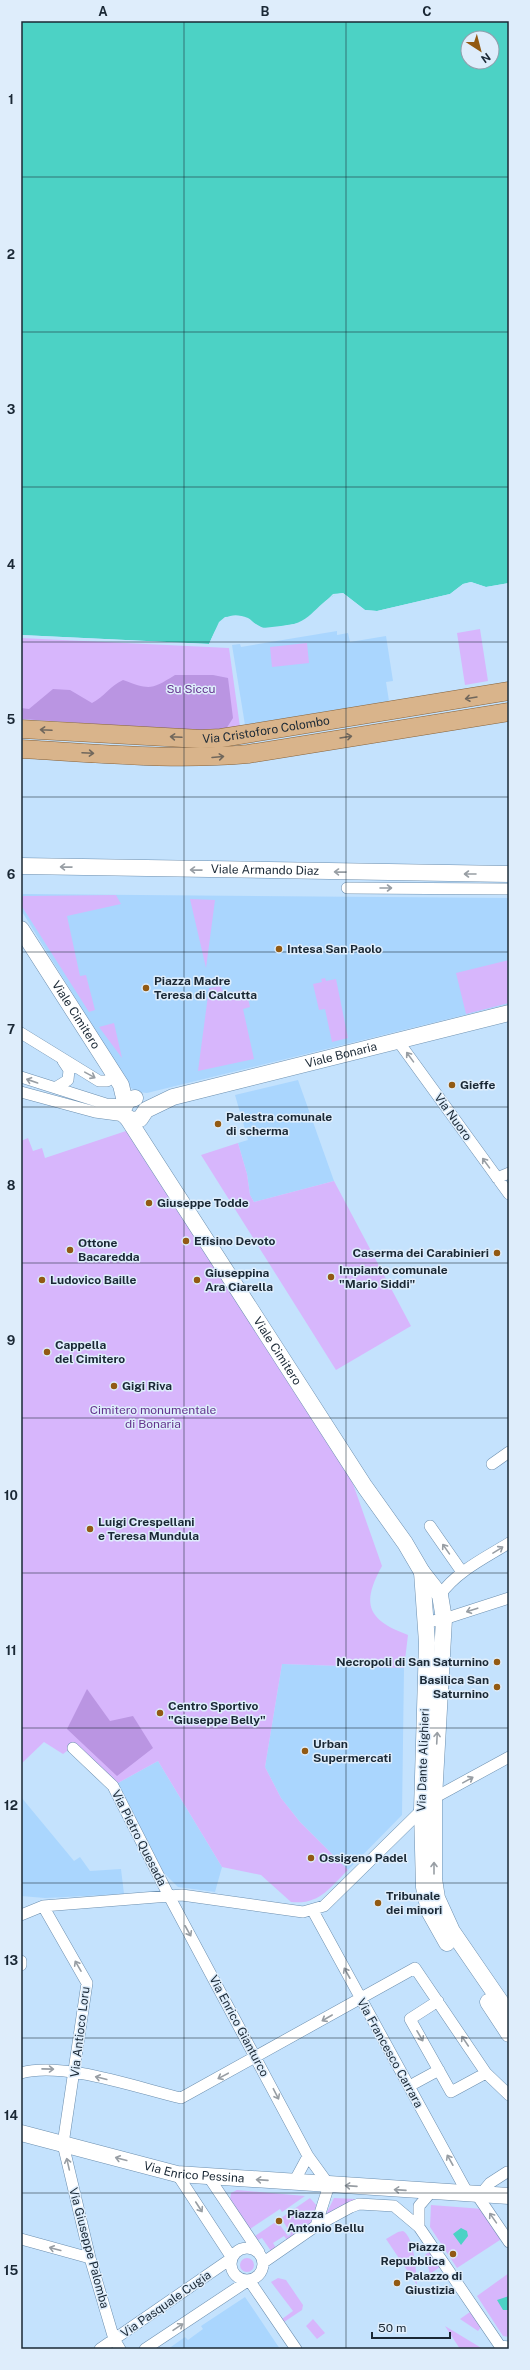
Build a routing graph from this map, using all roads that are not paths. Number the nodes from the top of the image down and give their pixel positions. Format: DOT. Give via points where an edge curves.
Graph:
graph roads {
  1 [pos="509,691"];
  2 [pos="509,712"];
  3 [pos="21,729"];
  4 [pos="21,749"];
  5 [pos="21,866"];
  6 [pos="509,874"];
  7 [pos="347,888"];
  8 [pos="509,889"];
  9 [pos="21,929"];
  10 [pos="509,1013"];
  11 [pos="21,1033"];
  12 [pos="398,1041"];
  13 [pos="63,1061"];
  14 [pos="21,1077"];
  15 [pos="118,1080"];
  16 [pos="55,1088"];
  17 [pos="21,1092"];
  18 [pos="133,1111"];
  19 [pos="509,1174"];
  20 [pos="497,1178"];
  21 [pos="509,1194"];
  22 [pos="509,1452"];
  23 [pos="492,1464"];
  24 [pos="430,1526"];
  25 [pos="509,1543"];
  26 [pos="422,1572"];
  27 [pos="462,1572"];
  28 [pos="440,1595"];
  29 [pos="509,1598"];
  30 [pos="444,1619"];
  31 [pos="426,1622"];
  32 [pos="73,1748"];
  33 [pos="509,1757"];
  34 [pos="434,1798"];
  35 [pos="422,1810"];
  36 [pos="169,1896"];
  37 [pos="43,1906"];
  38 [pos="313,1911"];
  39 [pos="21,1915"];
  40 [pos="21,1961"];
  41 [pos="21,1965"];
  42 [pos="360,1998"];
  43 [pos="438,2001"];
  44 [pos="509,2014"];
  45 [pos="509,2034"];
  46 [pos="257,2058"];
  47 [pos="439,2070"];
  48 [pos="75,2072"];
  49 [pos="21,2073"];
  50 [pos="486,2073"];
  51 [pos="415,2083"];
  52 [pos="509,2095"];
  53 [pos="21,2133"];
  54 [pos="63,2144"];
  55 [pos="308,2156"];
  56 [pos="508,2172"];
  57 [pos="177,2174"];
  58 [pos="208,2176"];
  59 [pos="294,2182"];
  60 [pos="329,2185"];
  61 [pos="431,2192"];
  62 [pos="475,2195"];
  63 [pos="509,2196"];
  64 [pos="316,2226"];
  65 [pos="419,2227"];
  66 [pos="21,2240"];
  67 [pos="509,2242"];
  68 [pos="90,2258"];
  69 [pos="232,2258"];
  70 [pos="262,2258"];
  71 [pos="249,2280"];
  72 [pos="114,2339"];
  73 [pos="504,2347"];
  74 [pos="100,2349"];
  75 [pos="120,2349"];
  76 [pos="145,2349"];
  77 [pos="296,2349"];
  1 -- 3 [label="main road, Via Cristoforo Colombo, one-way" via="221,738"];
  4 -- 2 [label="main road, Via Cristoforo Colombo, one-way" via="169,758 248,754"];
  6 -- 5 [label="main road, Viale Armando Diaz, one-way"];
  7 -- 8 [label="street, one-way"];
  9 -- 15 [label="main road, Viale Cimitero"];
  10 -- 12 [label="main road, Viale Bonaria"];
  11 -- 13 [label="street"];
  12 -- 18 [label="main road, Viale Bonaria" via="173,1097"];
  20 -- 12 [label="street, Via Nuoro, one-way"];
  13 -- 15 [label="street, one-way" via="102,1082"];
  13 -- 16 [label="street" via="68,1070 68,1080"];
  16 -- 14 [label="street, one-way"];
  15 -- 18 [label="main road, Viale Cimitero"];
  16 -- 18 [label="street"];
  17 -- 18 [label="street" via="95,1112"];
  18 -- 26 [label="main road, Viale Cimitero" via="365,1487 405,1543"];
  19 -- 20 [label="street"];
  20 -- 21 [label="street, Via Nuoro"];
  22 -- 23 [label="street"];
  27 -- 24 [label="street, one-way"];
  27 -- 25 [label="street, one-way"];
  26 -- 28 [label="main road, Via Dante Alighieri"];
  26 -- 31 [label="main road, Via Dante Alighieri"];
  27 -- 28 [label="street"];
  28 -- 30 [label="main road, Via Dante Alighieri"];
  29 -- 30 [label="street, one-way"];
  30 -- 31 [label="street"];
  34 -- 30 [label="main road, Via Dante Alighieri, one-way"];
  31 -- 35 [label="main road, Via Dante Alighieri"];
  32 -- 36 [label="street, Via Pietro Quesada" via="113,1786"];
  34 -- 33 [label="street, one-way"];
  34 -- 35 [label="street"];
  44 -- 34 [label="main road, Via Dante Alighieri, one-way" via="452,1931 441,1910 434,1879"];
  35 -- 38 [label="street" via="324,1906"];
  35 -- 45 [label="main road, Via Dante Alighieri" via="424,1887 429,1911 441,1935"];
  36 -- 37 [label="street"];
  36 -- 38 [label="street" via="182,1895 303,1912"];
  36 -- 46 [label="street, Via Enrico Gianturco, one-way"];
  37 -- 39 [label="street"];
  48 -- 37 [label="street, Via Antioco Loru, one-way" via="87,1983"];
  42 -- 38 [label="street, Via Francesco Carrara, one-way"];
  40 -- 41 [label="street"];
  42 -- 43 [label="street" via="415,1968"];
  42 -- 46 [label="street, one-way"];
  62 -- 42 [label="street, Via Francesco Carrara, one-way"];
  43 -- 47 [label="street, one-way" via="410,2019"];
  50 -- 43 [label="street, one-way"];
  46 -- 48 [label="street, one-way" via="181,2098"];
  46 -- 55 [label="street, Via Enrico Gianturco, one-way"];
  47 -- 50 [label="street" via="451,2092"];
  47 -- 51 [label="street"];
  49 -- 48 [label="street, one-way" via="42,2069"];
  48 -- 54 [label="street, Via Antioco Loru"];
  50 -- 52 [label="street"];
  53 -- 54 [label="main road, Via Enrico Pessina"];
  57 -- 54 [label="main road, Via Enrico Pessina, one-way"];
  68 -- 54 [label="street, Via Giuseppe Palomba, one-way"];
  55 -- 59 [label="street"];
  55 -- 60 [label="street, Via Enrico Gianturco"];
  56 -- 62 [label="street"];
  57 -- 58 [label="main road, Via Enrico Pessina"];
  57 -- 69 [label="street, one-way"];
  59 -- 58 [label="main road, Via Enrico Pessina, one-way"];
  58 -- 70 [label="street"];
  59 -- 60 [label="main road, Via Enrico Pessina"];
  61 -- 60 [label="main road, Via Enrico Pessina, one-way"];
  60 -- 64 [label="street"];
  61 -- 62 [label="main road"];
  61 -- 65 [label="street" via="419,2206"];
  62 -- 63 [label="main road"];
  67 -- 62 [label="street, Via Francesco Carrara, one-way"];
  64 -- 65 [label="street" via="359,2204 388,2204 399,2208"];
  64 -- 70 [label="street"];
  65 -- 73 [label="street"];
  68 -- 66 [label="street, one-way"];
  68 -- 72 [label="street, Via Giuseppe Palomba"];
  69 -- 70 [label="street" via="241,2248 248,2248"];
  69 -- 71 [label="street" via="231,2266 234,2273 239,2278"];
  69 -- 72 [label="street, Via Pasquale Cugia"];
  70 -- 71 [label="street" via="260,2274"];
  76 -- 71 [label="street, Via Pasquale Cugia, one-way"];
  71 -- 77 [label="street"];
  72 -- 74 [label="street, Via Pasquale Cugia"];
  72 -- 75 [label="street, Via Giuseppe Palomba"];
}
